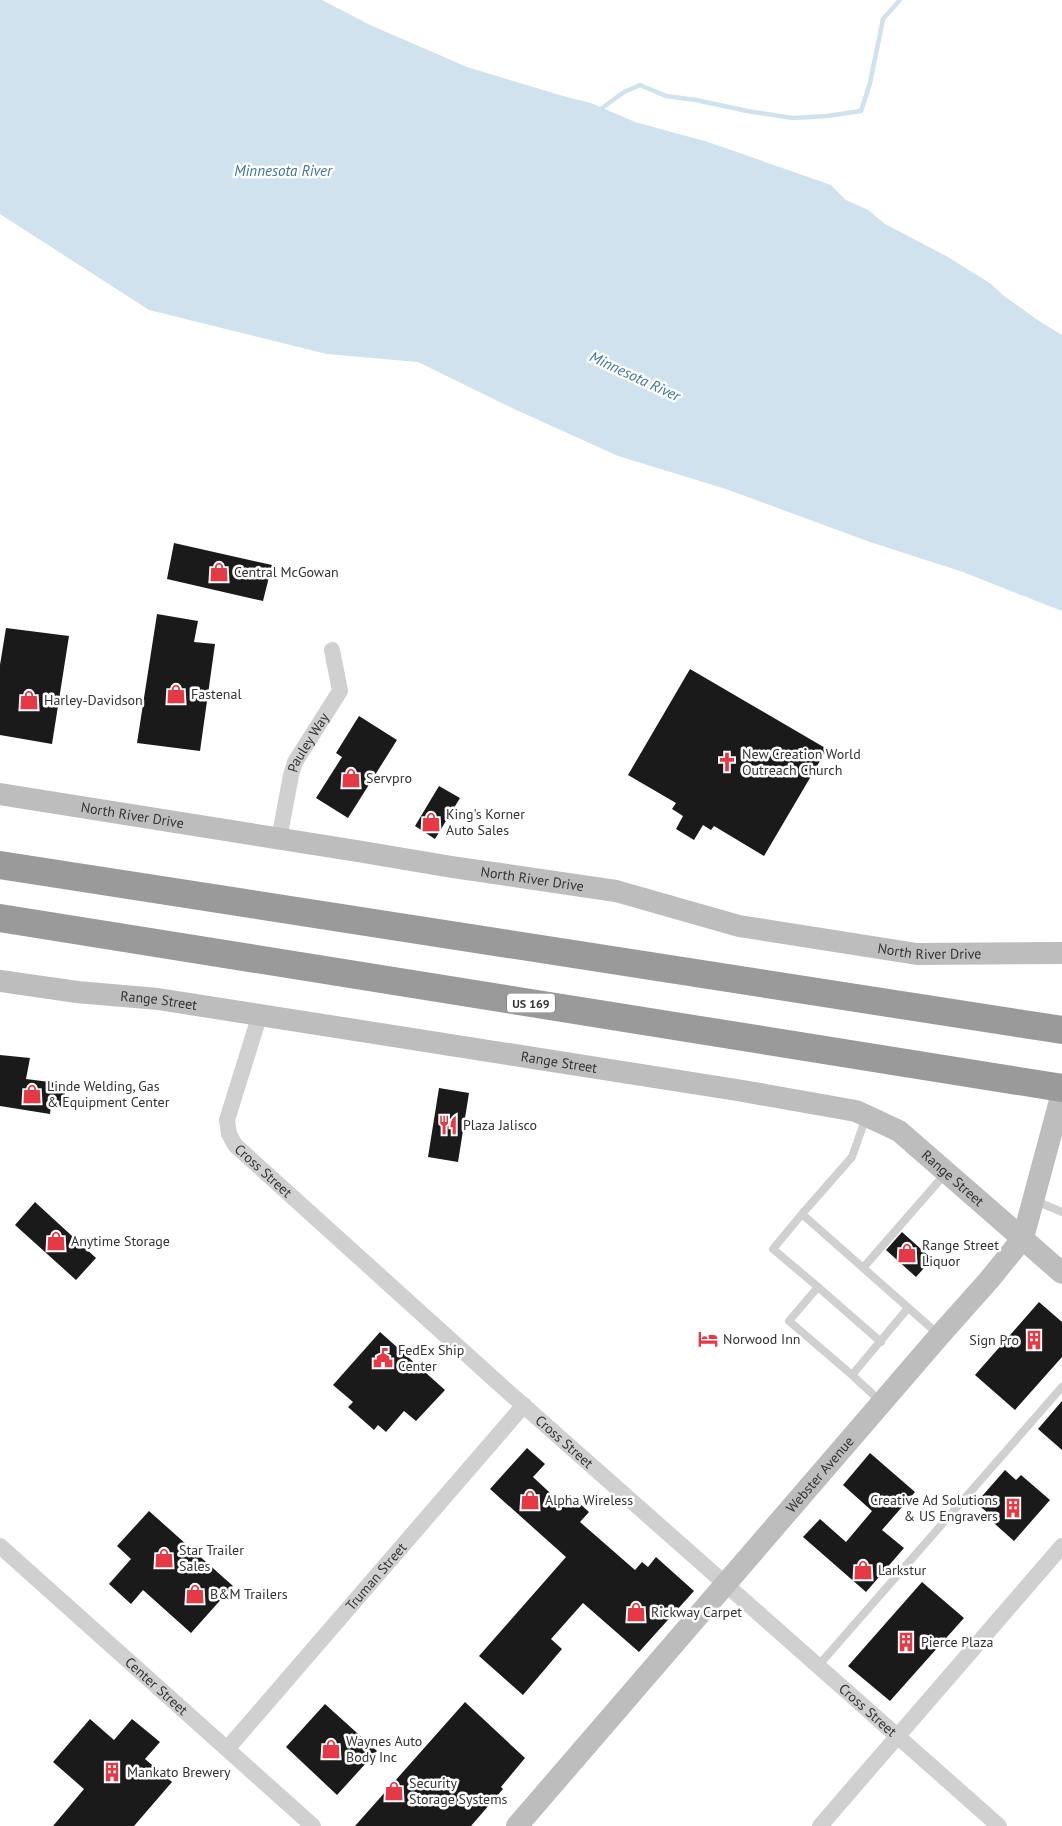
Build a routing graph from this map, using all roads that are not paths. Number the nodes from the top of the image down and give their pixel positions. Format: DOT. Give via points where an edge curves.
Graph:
graph roads {
  1 [pos="332,650"];
  2 [pos="0,794"];
  3 [pos="279,839"];
  4 [pos="0,865"];
  5 [pos="0,918"];
  6 [pos="1062,953"];
  7 [pos="0,981"];
  8 [pos="260,1014"];
  9 [pos="1062,1030"];
  10 [pos="1062,1088"];
  11 [pos="1062,1093"];
  12 [pos="866,1116"];
  13 [pos="946,1172"];
  14 [pos="1033,1200"];
  15 [pos="1061,1209"];
  16 [pos="802,1214"];
  17 [pos="1023,1238"];
  18 [pos="863,1268"];
  19 [pos="1062,1273"];
  20 [pos="818,1287"];
  21 [pos="908,1308"];
  22 [pos="940,1335"];
  23 [pos="881,1342"];
  24 [pos="852,1375"];
  25 [pos="1062,1387"];
  26 [pos="882,1403"];
  27 [pos="524,1405"];
  28 [pos="0,1546"];
  29 [pos="1062,1546"];
  30 [pos="726,1583"];
  31 [pos="818,1666"];
  32 [pos="897,1737"];
  33 [pos="228,1749"];
  34 [pos="313,1826"];
  35 [pos="517,1826"];
  36 [pos="820,1826"];
  37 [pos="999,1826"];
  1 -- 3 [label="street, Pauley Way" via="340,691 296,762"];
  2 -- 3 [label="street, North River Drive"];
  3 -- 6 [label="street, North River Drive" via="616,891 739,926 908,953"];
  4 -- 9 [label="highway"];
  5 -- 10 [label="highway, US 169"];
  7 -- 8 [label="street, Range Street"];
  8 -- 12 [label="street, Range Street" via="824,1104 856,1110"];
  8 -- 27 [label="street, Cross Street" via="227,1120 235,1145"];
  11 -- 14 [label="street, Webster Avenue"];
  12 -- 13 [label="street, Range Street" via="899,1131"];
  12 -- 16 [label="lane" via="852,1157"];
  13 -- 17 [label="street, Range Street"];
  13 -- 18 [label="lane"];
  14 -- 15 [label="lane"];
  14 -- 17 [label="street, Webster Avenue"];
  16 -- 18 [label="lane"];
  16 -- 20 [label="lane" via="774,1249"];
  17 -- 19 [label="street, Range Street"];
  17 -- 22 [label="street, Webster Avenue"];
  18 -- 21 [label="lane"];
  20 -- 23 [label="lane"];
  20 -- 24 [label="lane" via="789,1321"];
  21 -- 22 [label="lane"];
  21 -- 23 [label="lane"];
  22 -- 26 [label="street, Webster Avenue"];
  23 -- 24 [label="lane"];
  24 -- 26 [label="lane"];
  25 -- 31 [label="lane"];
  26 -- 30 [label="street, Webster Avenue"];
  27 -- 30 [label="street, Cross Street"];
  27 -- 33 [label="street, Truman Street"];
  28 -- 33 [label="street, Center Street"];
  29 -- 32 [label="street"];
  30 -- 31 [label="street, Cross Street"];
  30 -- 35 [label="street, Webster Avenue"];
  31 -- 32 [label="street, Cross Street"];
  32 -- 36 [label="street"];
  32 -- 37 [label="street, Cross Street"];
  33 -- 34 [label="street, Center Street"];
}
